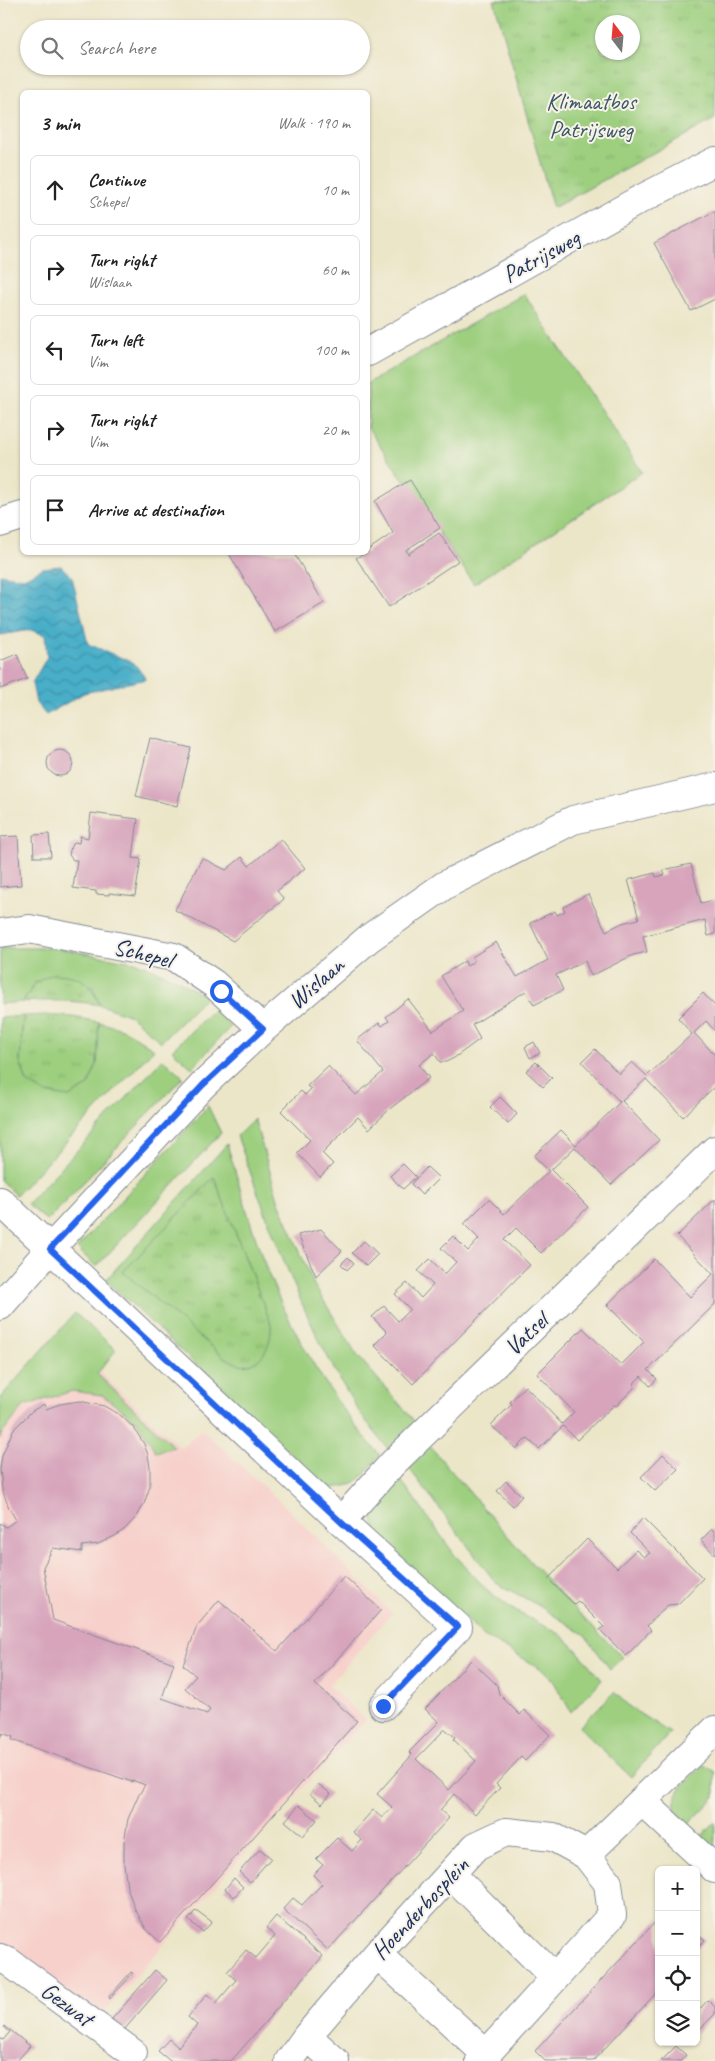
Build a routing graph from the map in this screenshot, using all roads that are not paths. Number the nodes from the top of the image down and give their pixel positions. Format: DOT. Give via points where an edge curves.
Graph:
graph roads {
  1 [pos="715,161"];
  2 [pos="370,351"];
  3 [pos="20,517"];
  4 [pos="0,523"];
  5 [pos="715,787"];
  6 [pos="0,933"];
  7 [pos="263,1029"];
  8 [pos="715,1150"];
  9 [pos="0,1201"];
  10 [pos="50,1249"];
  11 [pos="0,1306"];
  12 [pos="341,1522"];
  13 [pos="383,1706"];
  14 [pos="715,1730"];
  15 [pos="642,1802"];
  16 [pos="586,1855"];
  17 [pos="715,1869"];
  18 [pos="451,1874"];
  19 [pos="377,1954"];
  20 [pos="0,1958"];
  21 [pos="554,1977"];
  22 [pos="307,2036"];
  23 [pos="133,2053"];
  24 [pos="483,2057"];
  25 [pos="289,2061"];
  26 [pos="335,2061"];
  1 -- 2 [label="street, Patrijsweg"];
  3 -- 4 [label="street"];
  5 -- 7 [label="street, Wislaan" via="572,820 445,885 368,938"];
  6 -- 7 [label="street, Schepel" via="28,929 174,957 214,984"];
  7 -- 10 [label="street, Wislaan" via="203,1085"];
  8 -- 12 [label="street, Vatsel" via="393,1463"];
  9 -- 10 [label="street"];
  10 -- 11 [label="street, Wislaan"];
  10 -- 12 [label="street"];
  12 -- 13 [label="street" via="458,1627"];
  14 -- 15 [label="street"];
  15 -- 16 [label="street"];
  15 -- 17 [label="street"];
  16 -- 18 [label="street, Hoenderbosplein" via="553,1837 506,1832 476,1846"];
  16 -- 21 [label="street, Hoenderbosplein" via="608,1883 612,1915"];
  18 -- 19 [label="street, Hoenderbosplein"];
  18 -- 21 [label="street"];
  19 -- 22 [label="street, Hoenderbosplein"];
  19 -- 24 [label="street"];
  20 -- 23 [label="street, Gezwat"];
  21 -- 24 [label="street, Hoenderbosplein"];
  22 -- 25 [label="street, Hoenderbosplein"];
  22 -- 26 [label="street"];
}
